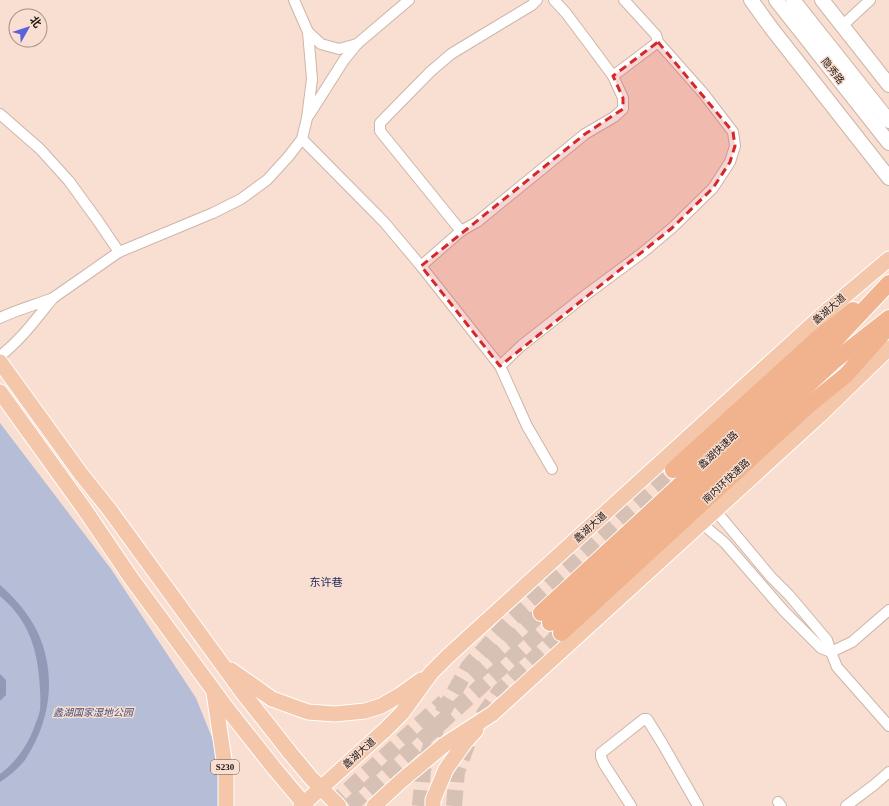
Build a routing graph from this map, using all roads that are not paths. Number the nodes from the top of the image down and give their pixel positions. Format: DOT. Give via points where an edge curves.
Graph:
graph roads {
  1 [pos="294,0"];
  2 [pos="409,0"];
  3 [pos="537,0"];
  4 [pos="554,0"];
  5 [pos="624,0"];
  6 [pos="751,0"];
  7 [pos="776,0"];
  8 [pos="793,0"];
  9 [pos="822,0"];
  10 [pos="870,0"];
  11 [pos="842,26"];
  12 [pos="308,32"];
  13 [pos="658,42"];
  14 [pos="357,44"];
  15 [pos="613,76"];
  16 [pos="889,85"];
  17 [pos="0,114"];
  18 [pos="307,118"];
  19 [pos="889,121"];
  20 [pos="302,139"];
  21 [pos="889,142"];
  22 [pos="889,178"];
  23 [pos="461,231"];
  24 [pos="119,252"];
  25 [pos="889,259"];
  26 [pos="421,266"];
  27 [pos="889,282"];
  28 [pos="53,298"];
  29 [pos="0,318"];
  30 [pos="889,318"];
  31 [pos="889,326"];
  32 [pos="889,348"];
  33 [pos="0,356"];
  34 [pos="0,362"];
  35 [pos="500,366"];
  36 [pos="0,392"];
  37 [pos="552,469"];
  38 [pos="673,470"];
  39 [pos="715,510"];
  40 [pos="701,523"];
  41 [pos="889,610"];
  42 [pos="551,623"];
  43 [pos="831,652"];
  44 [pos="220,662"];
  45 [pos="431,673"];
  46 [pos="214,690"];
  47 [pos="492,714"];
  48 [pos="889,726"];
  49 [pos="889,772"];
  50 [pos="321,788"];
  51 [pos="303,805"];
  52 [pos="226,806"];
  53 [pos="338,806"];
  54 [pos="374,806"];
  55 [pos="433,806"];
  56 [pos="631,806"];
  57 [pos="698,806"];
  58 [pos="846,806"];
  1 -- 12 [label="street"];
  2 -- 14 [label="street"];
  3 -- 23 [label="street" via="451,54 380,123 380,131"];
  4 -- 15 [label="street"];
  5 -- 13 [label="street" via="656,35"];
  6 -- 22 [label="main road"];
  7 -- 21 [label="main road, 隐秀路"];
  8 -- 19 [label="main road, 隐秀路"];
  9 -- 11 [label="main road"];
  10 -- 11 [label="street"];
  11 -- 16 [label="main road"];
  12 -- 14 [label="street" via="321,44 339,49"];
  12 -- 18 [label="street" via="312,79"];
  13 -- 15 [label="street"];
  13 -- 35 [label="street" via="704,94 733,132 735,146 730,162 713,188 672,228 521,346"];
  14 -- 18 [label="street"];
  15 -- 23 [label="street" via="623,98 623,109 614,118 585,134 477,222"];
  17 -- 24 [label="street" via="40,149 70,181"];
  18 -- 20 [label="street"];
  20 -- 24 [label="street" via="268,180 241,198 213,213"];
  20 -- 26 [label="street" via="384,222"];
  23 -- 26 [label="street"];
  24 -- 28 [label="street"];
  25 -- 45 [label="main road, 蠡湖大道" via="827,311"];
  26 -- 35 [label="street"];
  27 -- 38 [label="highway" via="818,338"];
  27 -- 42 [label="highway, 蠡湖快速路" via="827,349"];
  28 -- 29 [label="street"];
  28 -- 33 [label="street" via="22,337"];
  30 -- 42 [label="highway, 蠡湖快速路" via="833,362"];
  31 -- 42 [label="highway, 南内环快速路" via="846,375"];
  32 -- 39 [label="main road" via="819,416"];
  34 -- 44 [label="main road"];
  35 -- 37 [label="street" via="527,426"];
  36 -- 46 [label="main road" via="86,510 131,578"];
  39 -- 40 [label="main road"];
  39 -- 43 [label="street" via="827,640"];
  40 -- 43 [label="street" via="724,543 784,611 821,648"];
  40 -- 47 [label="main road"];
  41 -- 43 [label="street" via="852,642"];
  43 -- 48 [label="street" via="837,667"];
  44 -- 45 [label="main road" via="272,699 308,712 335,714 365,711 381,706"];
  44 -- 50 [label="main road" via="286,748"];
  45 -- 50 [label="main road, 蠡湖大道" via="385,730"];
  46 -- 51 [label="main road"];
  46 -- 52 [label="main road, S230" via="226,773"];
  47 -- 54 [label="main road" via="444,745"];
  47 -- 55 [label="main road" via="466,741 446,769"];
  49 -- 58 [label="street"];
  50 -- 51 [label="main road, 蠡湖大道"];
  50 -- 53 [label="main road"];
  56 -- 57 [label="street" via="604,764 601,753 647,719"];
}
